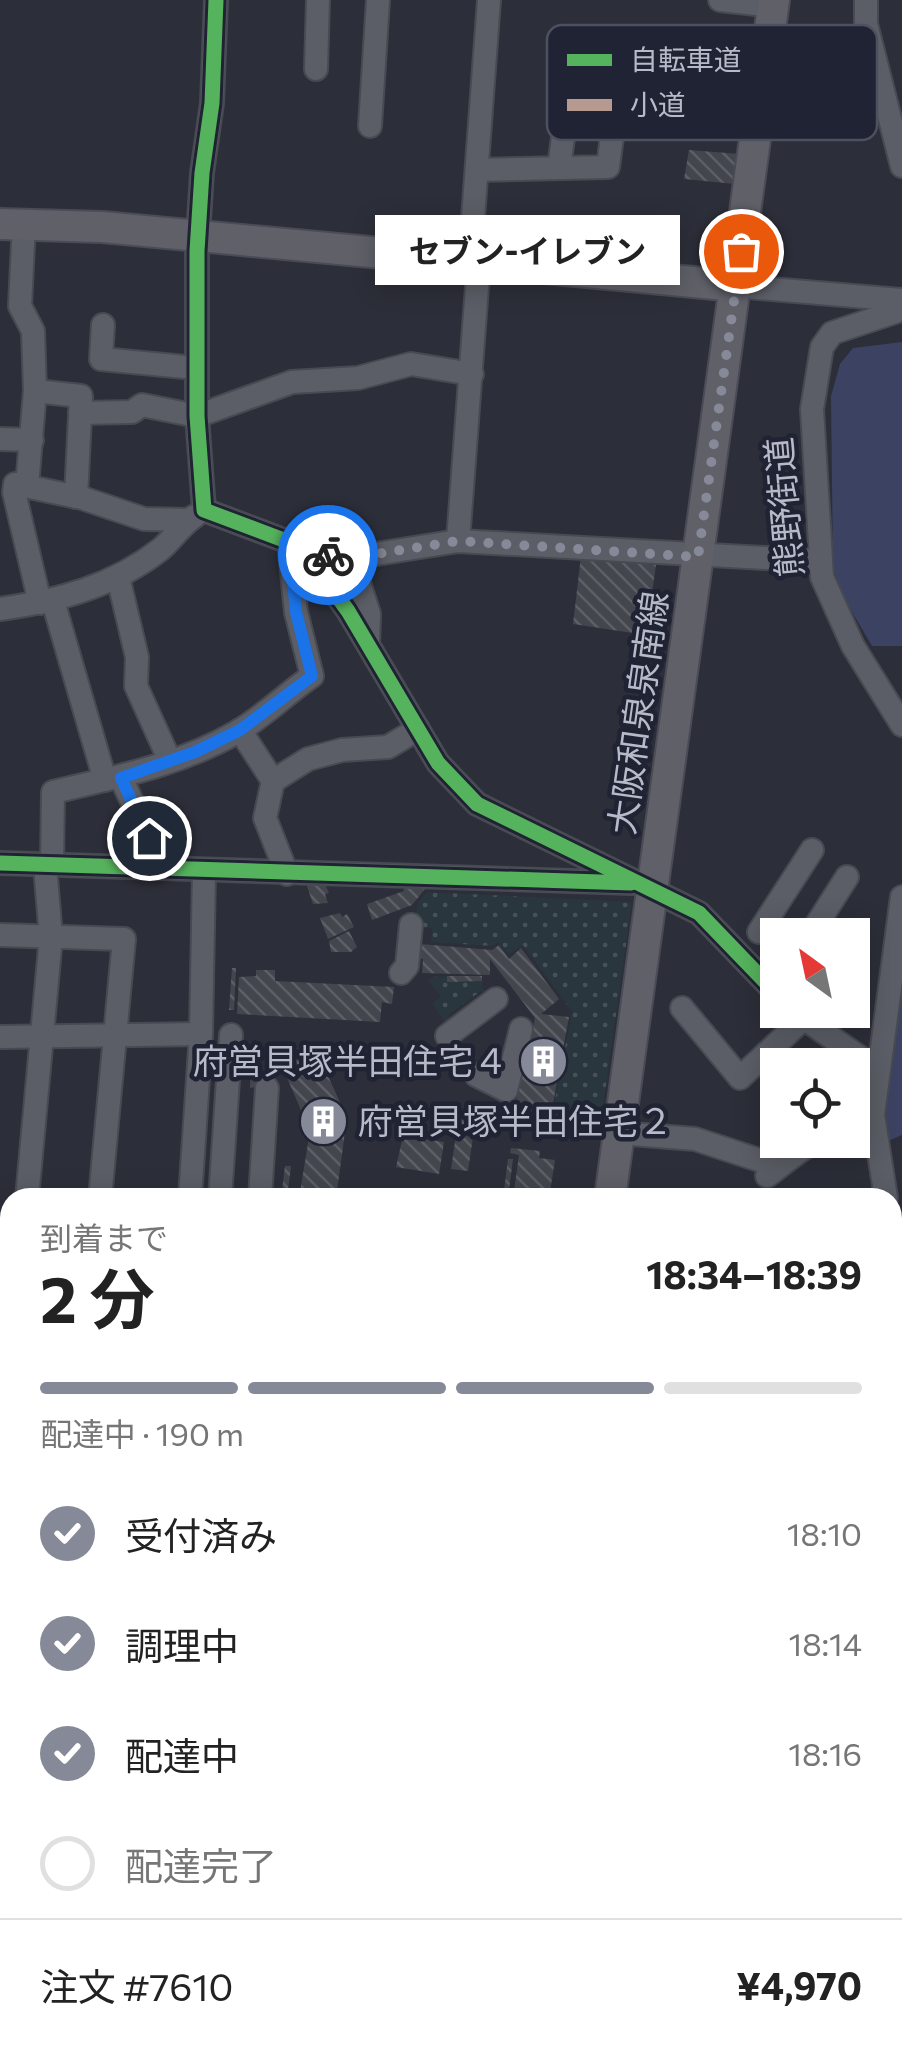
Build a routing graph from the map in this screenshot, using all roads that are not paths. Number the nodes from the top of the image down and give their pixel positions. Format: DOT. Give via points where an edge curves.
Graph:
graph roads {
  1 [pos="216,0"];
  2 [pos="318,0"];
  3 [pos="378,0"];
  4 [pos="489,0"];
  5 [pos="720,0"];
  6 [pos="866,0"];
  7 [pos="774,3"];
  8 [pos="866,25"];
  9 [pos="877,67"];
  10 [pos="316,68"];
  11 [pos="370,126"];
  12 [pos="756,140"];
  13 [pos="902,166"];
  14 [pos="560,168"];
  15 [pos="477,170"];
  16 [pos="12,224"];
  17 [pos="198,236"];
  18 [pos="475,260"];
  19 [pos="736,286"];
  20 [pos="900,309"];
  21 [pos="104,324"];
  22 [pos="196,368"];
  23 [pos="472,374"];
  24 [pos="35,391"];
  25 [pos="80,413"];
  26 [pos="197,416"];
  27 [pos="0,439"];
  28 [pos="32,440"];
  29 [pos="27,486"];
  30 [pos="76,497"];
  31 [pos="196,515"];
  32 [pos="458,541"];
  33 [pos="298,547"];
  34 [pos="698,557"];
  35 [pos="351,558"];
  36 [pos="820,561"];
  37 [pos="118,577"];
  38 [pos="46,602"];
  39 [pos="0,608"];
  40 [pos="368,644"];
  41 [pos="902,725"];
  42 [pos="240,730"];
  43 [pos="418,730"];
  44 [pos="170,761"];
  45 [pos="113,779"];
  46 [pos="273,781"];
  47 [pos="812,850"];
  48 [pos="0,864"];
  49 [pos="49,866"];
  50 [pos="163,868"];
  51 [pos="204,872"];
  52 [pos="287,874"];
  53 [pos="847,877"];
  54 [pos="647,886"];
  55 [pos="902,897"];
  56 [pos="778,918"];
  57 [pos="821,918"];
  58 [pos="411,925"];
  59 [pos="0,934"];
  60 [pos="50,937"];
  61 [pos="760,937"];
  62 [pos="730,947"];
  63 [pos="401,973"];
  64 [pos="760,977"];
  65 [pos="496,998"];
  66 [pos="682,1008"];
  67 [pos="785,1028"];
  68 [pos="816,1028"];
  69 [pos="521,1029"];
  70 [pos="201,1034"];
  71 [pos="231,1035"];
  72 [pos="447,1036"];
  73 [pos="0,1037"];
  74 [pos="42,1038"];
  75 [pos="113,1038"];
  76 [pos="878,1070"];
  77 [pos="476,1075"];
  78 [pos="267,1088"];
  79 [pos="870,1100"];
  80 [pos="619,1133"];
  81 [pos="870,1149"];
  82 [pos="793,1158"];
  83 [pos="29,1188"];
  84 [pos="101,1188"];
  85 [pos="191,1188"];
  86 [pos="221,1188"];
  87 [pos="261,1188"];
  88 [pos="611,1188"];
  89 [pos="883,1188"];
  1 -- 17 [label="street"];
  2 -- 10 [label="street"];
  3 -- 11 [label="street"];
  4 -- 15 [label="street"];
  5 -- 7 [label="street"];
  6 -- 8 [label="street"];
  9 -- 13 [label="street"];
  12 -- 19 [label="main road, 大阪和泉泉南線"];
  14 -- 15 [label="street"];
  15 -- 18 [label="street"];
  16 -- 17 [label="main road"];
  16 -- 24 [label="street" via="20,306 33,331"];
  17 -- 18 [label="main road"];
  17 -- 22 [label="street"];
  18 -- 19 [label="main road"];
  18 -- 23 [label="street"];
  19 -- 20 [label="street" via="874,298"];
  19 -- 34 [label="main road, 大阪和泉泉南線"];
  20 -- 36 [label="street, 熊野街道" via="832,333 822,347 812,409"];
  21 -- 22 [label="street" via="101,358"];
  22 -- 26 [label="street"];
  23 -- 26 [label="street" via="411,364 358,378 292,382"];
  23 -- 32 [label="street"];
  24 -- 25 [label="street" via="81,396"];
  24 -- 28 [label="street"];
  25 -- 26 [label="street" via="132,412 142,405"];
  25 -- 30 [label="street"];
  26 -- 31 [label="street"];
  27 -- 28 [label="street"];
  28 -- 29 [label="street"];
  29 -- 30 [label="street"];
  29 -- 38 [label="street" via="15,484 14,492"];
  30 -- 31 [label="street" via="144,519"];
  31 -- 33 [label="street"];
  31 -- 37 [label="street"];
  32 -- 34 [label="street"];
  32 -- 35 [label="street"];
  33 -- 35 [label="street"];
  33 -- 40 [label="street"];
  33 -- 42 [label="street" via="296,612 312,676"];
  34 -- 36 [label="street"];
  34 -- 54 [label="main road, 大阪和泉泉南線"];
  35 -- 40 [label="street" via="370,614"];
  36 -- 41 [label="street, 熊野街道" via="853,646"];
  37 -- 38 [label="street"];
  37 -- 44 [label="street" via="138,657 136,686"];
  38 -- 39 [label="street"];
  38 -- 45 [label="street"];
  40 -- 43 [label="street"];
  42 -- 44 [label="street"];
  42 -- 46 [label="street"];
  43 -- 46 [label="street" via="388,747 308,759"];
  43 -- 54 [label="street" via="438,764 477,804"];
  44 -- 45 [label="street"];
  45 -- 49 [label="street" via="53,792"];
  45 -- 50 [label="street"];
  46 -- 52 [label="street" via="265,818"];
  47 -- 56 [label="street"];
  48 -- 49 [label="street"];
  49 -- 50 [label="street"];
  49 -- 60 [label="street"];
  50 -- 51 [label="street"];
  51 -- 52 [label="street"];
  51 -- 70 [label="street"];
  52 -- 54 [label="street"];
  53 -- 57 [label="street"];
  54 -- 62 [label="street" via="699,913"];
  54 -- 80 [label="main road, 大阪和泉泉南線"];
  55 -- 76 [label="street"];
  58 -- 63 [label="street"];
  59 -- 60 [label="street"];
  60 -- 74 [label="street"];
  60 -- 75 [label="street" via="124,939"];
  61 -- 62 [label="street"];
  62 -- 64 [label="street"];
  65 -- 72 [label="street"];
  66 -- 67 [label="street" via="740,1078"];
  68 -- 76 [label="street"];
  69 -- 77 [label="street" via="506,1090"];
  70 -- 75 [label="street"];
  70 -- 85 [label="street"];
  71 -- 86 [label="street"];
  73 -- 74 [label="street"];
  74 -- 75 [label="street"];
  74 -- 83 [label="street"];
  75 -- 84 [label="street"];
  76 -- 79 [label="street"];
  78 -- 87 [label="street"];
  80 -- 82 [label="street" via="696,1139 766,1169"];
  80 -- 88 [label="main road, 大阪和泉泉南線"];
  81 -- 89 [label="street"];
}
